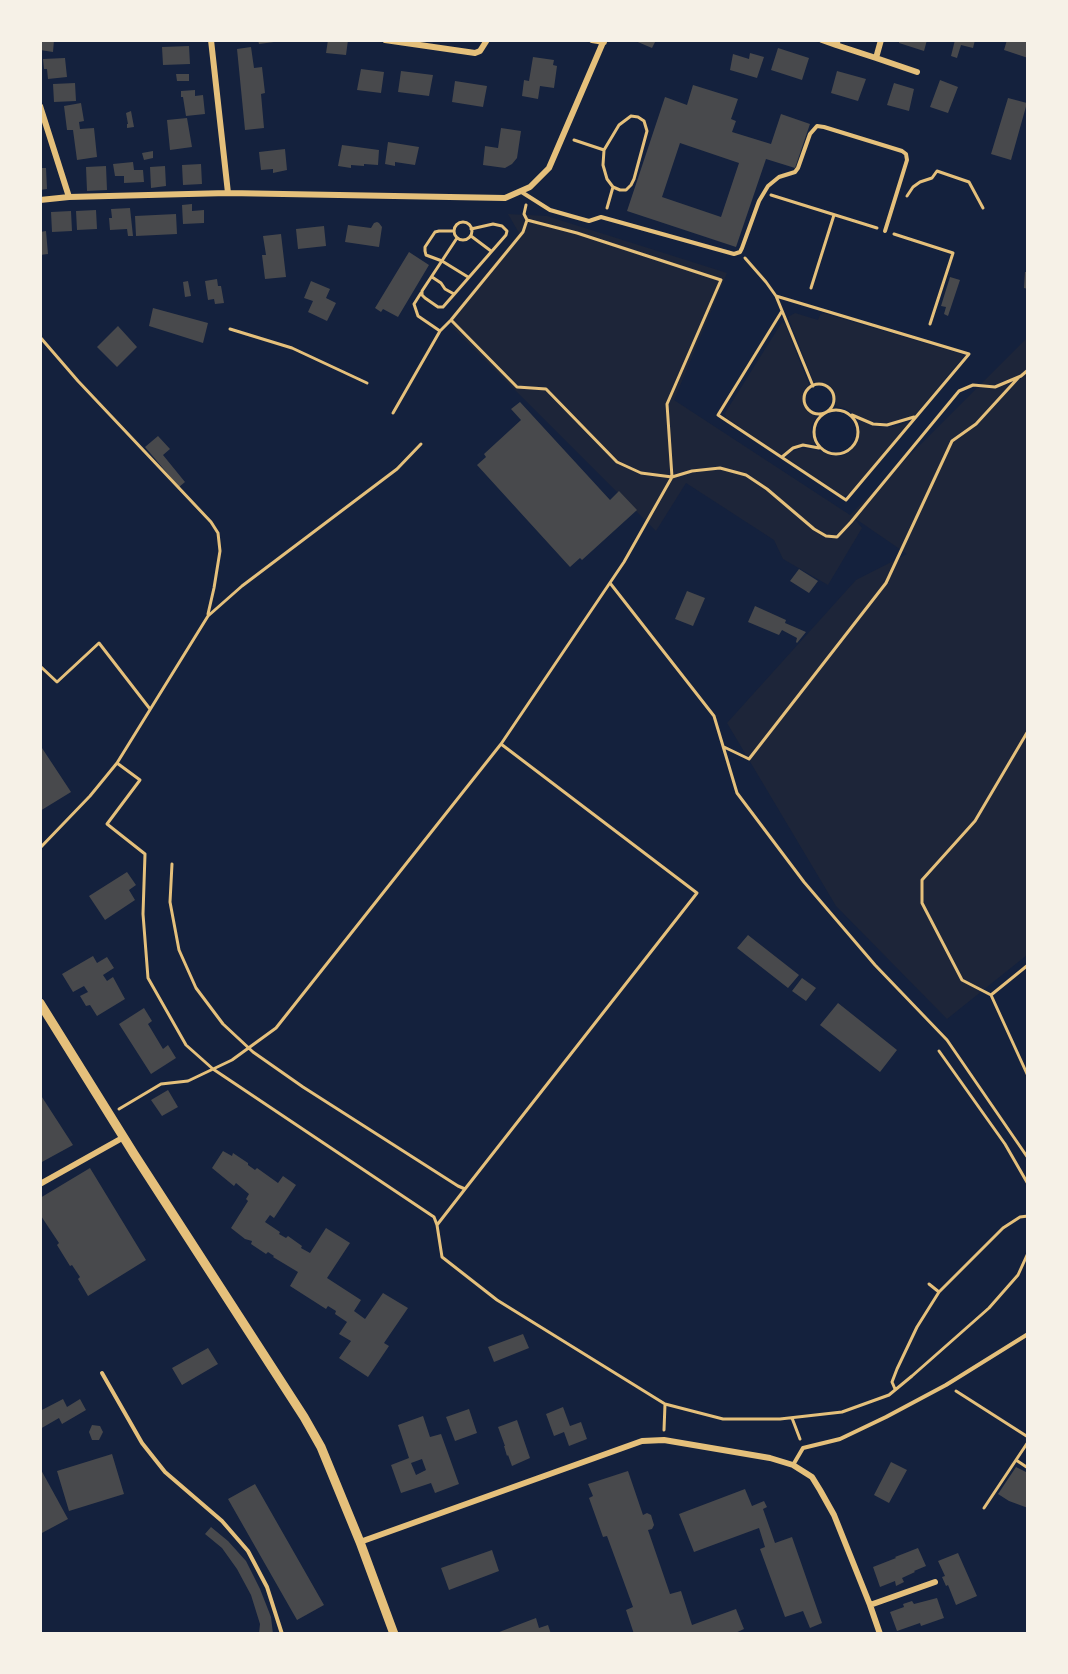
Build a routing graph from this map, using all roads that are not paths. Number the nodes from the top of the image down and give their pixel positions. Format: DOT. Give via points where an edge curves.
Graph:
graph roads {
  1 [pos="210,40"];
  2 [pos="385,40"];
  3 [pos="487,40"];
  4 [pos="592,40"];
  5 [pos="822,40"];
  6 [pos="881,40"];
  7 [pos="604,41"];
  8 [pos="837,43"];
  9 [pos="876,58"];
  10 [pos="916,72"];
  11 [pos="40,106"];
  12 [pos="520,191"];
  13 [pos="228,193"];
  14 [pos="69,197"];
  15 [pos="40,200"];
  16 [pos="885,231"];
  17 [pos="40,1003"];
  18 [pos="124,1137"];
  19 [pos="40,1184"];
  20 [pos="1028,1334"];
  21 [pos="102,1373"];
  22 [pos="793,1465"];
  23 [pos="360,1542"];
  24 [pos="935,1582"];
  25 [pos="870,1605"];
  26 [pos="282,1634"];
  27 [pos="394,1634"];
  28 [pos="880,1634"];
  1 -- 13 [label="street"];
  2 -- 3 [label="street" via="475,53"];
  4 -- 7 [label="street"];
  5 -- 8 [label="street"];
  6 -- 9 [label="street"];
  7 -- 12 [label="street" via="549,168"];
  8 -- 9 [label="street"];
  9 -- 10 [label="street"];
  11 -- 14 [label="street"];
  12 -- 13 [label="street" via="506,198"];
  12 -- 16 [label="lane" via="550,210 589,221 601,217 734,254 740,252 764,192 779,177 795,172 817,126 906,154"];
  13 -- 14 [label="street"];
  14 -- 15 [label="street"];
  17 -- 18 [label="street"];
  18 -- 19 [label="street"];
  18 -- 23 [label="street" via="304,1417 321,1447"];
  20 -- 22 [label="lane" via="946,1385 840,1439 803,1448"];
  21 -- 26 [label="lane" via="142,1443 165,1472 222,1521 248,1551 267,1587"];
  22 -- 23 [label="street" via="664,1440 642,1441"];
  22 -- 25 [label="street" via="812,1477 834,1515"];
  23 -- 27 [label="street"];
  24 -- 25 [label="street"];
  25 -- 28 [label="street"];
}
